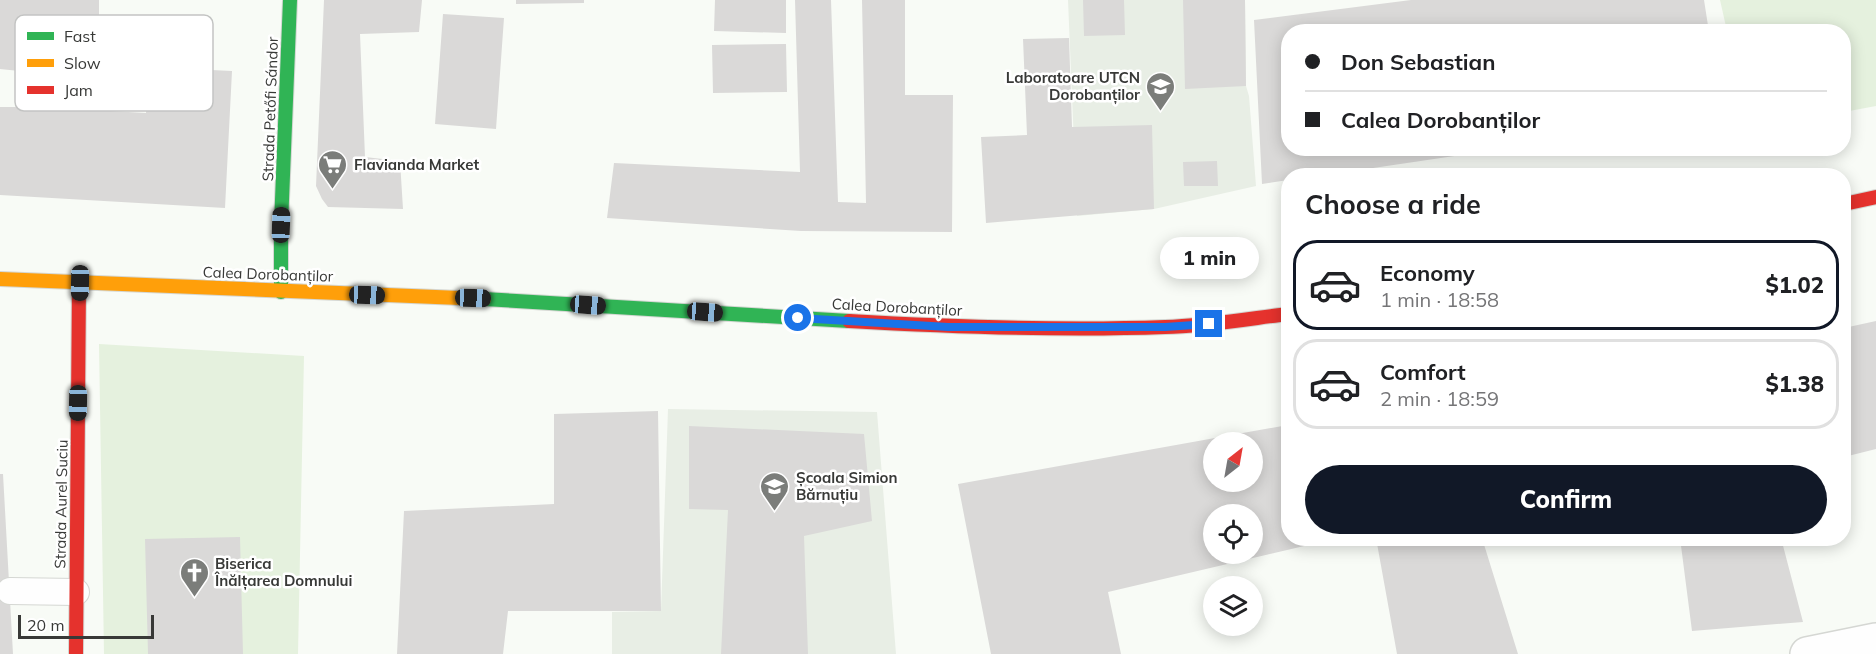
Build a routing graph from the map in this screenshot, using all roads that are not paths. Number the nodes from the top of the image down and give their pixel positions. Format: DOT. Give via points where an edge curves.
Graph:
graph roads {
  1 [pos="290,0"];
  2 [pos="1876,197"];
  3 [pos="1851,202"];
  4 [pos="0,279"];
  5 [pos="80,283"];
  6 [pos="281,292"];
  7 [pos="1281,315"];
  8 [pos="10,591"];
  9 [pos="65,592"];
  10 [pos="1876,640"];
  11 [pos="76,654"];
  12 [pos="1807,654"];
  1 -- 6 [label="main road, Strada Petőfi Sándor"];
  2 -- 3 [label="main road"];
  4 -- 5 [label="main road, Calea Dorobanților"];
  5 -- 6 [label="main road, Calea Dorobanților"];
  5 -- 9 [label="main road, Strada Aurel Suciu"];
  6 -- 7 [label="main road, Calea Dorobanților" via="494,299 948,327 1165,327"];
  8 -- 9 [label="lane"];
  9 -- 11 [label="main road, Strada Aurel Suciu"];
  10 -- 12 [label="street"];
}
